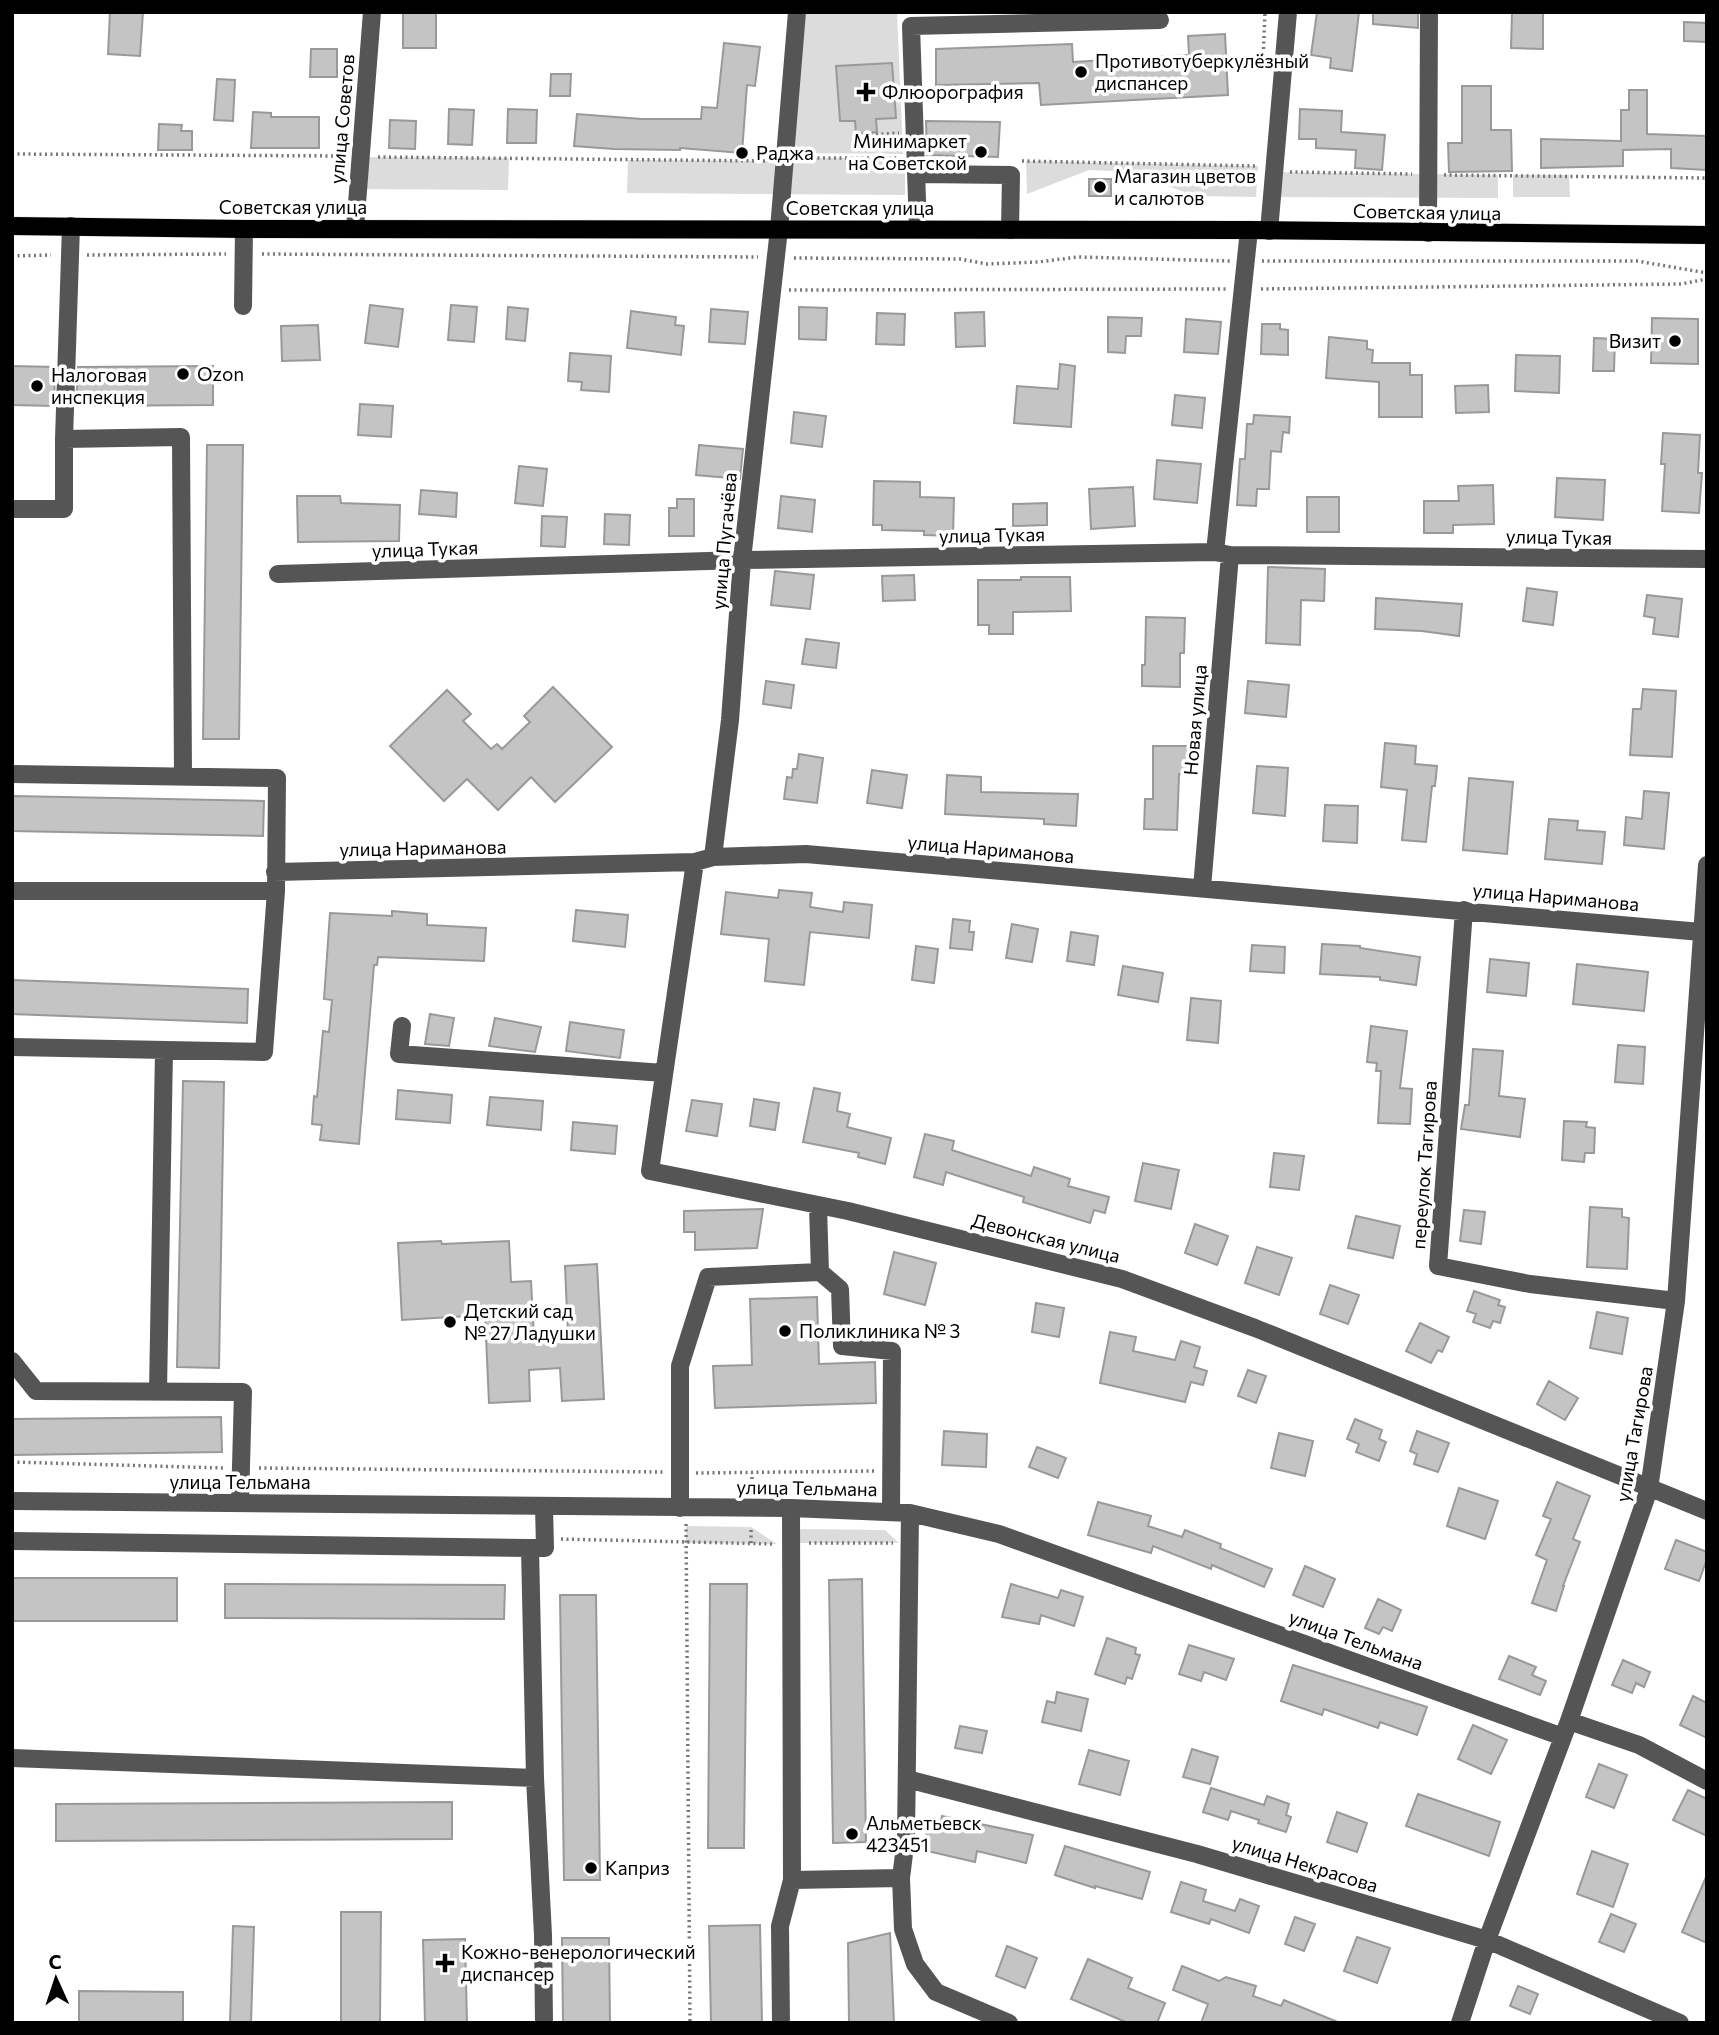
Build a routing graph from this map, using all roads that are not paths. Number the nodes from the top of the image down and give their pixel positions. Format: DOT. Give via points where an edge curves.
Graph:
graph roads {
  1 [pos="372,12"];
  2 [pos="797,12"];
  3 [pos="1288,12"];
  4 [pos="1429,12"];
  5 [pos="1012,18"];
  6 [pos="1160,20"];
  7 [pos="916,166"];
  8 [pos="12,226"];
  9 [pos="71,226"];
  10 [pos="244,229"];
  11 [pos="355,229"];
  12 [pos="779,229"];
  13 [pos="918,229"];
  14 [pos="1010,230"];
  15 [pos="1249,230"];
  16 [pos="1269,231"];
  17 [pos="1428,233"];
  18 [pos="1707,235"];
  19 [pos="243,306"];
  20 [pos="64,439"];
  21 [pos="12,509"];
  22 [pos="1223,553"];
  23 [pos="1707,559"];
  24 [pos="742,560"];
  25 [pos="278,574"];
  26 [pos="12,774"];
  27 [pos="183,776"];
  28 [pos="713,857"];
  29 [pos="695,862"];
  30 [pos="1707,865"];
  31 [pos="275,881"];
  32 [pos="1202,888"];
  33 [pos="12,891"];
  34 [pos="1464,910"];
  35 [pos="1705,912"];
  36 [pos="1701,932"];
  37 [pos="402,1026"];
  38 [pos="12,1047"];
  39 [pos="164,1050"];
  40 [pos="664,1073"];
  41 [pos="818,1206"];
  42 [pos="820,1272"];
  43 [pos="1676,1301"];
  44 [pos="12,1361"];
  45 [pos="158,1392"];
  46 [pos="1649,1489"];
  47 [pos="12,1501"];
  48 [pos="240,1503"];
  49 [pos="544,1506"];
  50 [pos="683,1508"];
  51 [pos="791,1508"];
  52 [pos="891,1511"];
  53 [pos="1707,1511"];
  54 [pos="910,1513"];
  55 [pos="12,1541"];
  56 [pos="530,1548"];
  57 [pos="1566,1729"];
  58 [pos="12,1758"];
  59 [pos="535,1778"];
  60 [pos="907,1779"];
  61 [pos="1707,1781"];
  62 [pos="901,1878"];
  63 [pos="792,1880"];
  64 [pos="1488,1940"];
  65 [pos="544,2023"];
  66 [pos="781,2023"];
  67 [pos="1009,2023"];
  68 [pos="1460,2023"];
  69 [pos="1680,2023"];
  1 -- 11 [label="street, улица Советов"];
  2 -- 12 [label="street, улица Пугачёва"];
  3 -- 16 [label="street" via="1266,169"];
  4 -- 17 [label="street"];
  5 -- 6 [label="street"];
  5 -- 7 [label="street" via="911,26"];
  7 -- 13 [label="street"];
  7 -- 14 [label="street" via="1010,175"];
  8 -- 9 [label="main road, Советская улица"];
  9 -- 10 [label="main road, Советская улица"];
  9 -- 20 [label="street"];
  10 -- 11 [label="main road, Советская улица"];
  10 -- 19 [label="street"];
  11 -- 12 [label="main road, Советская улица"];
  12 -- 13 [label="main road, Советская улица"];
  12 -- 24 [label="street, улица Пугачёва"];
  13 -- 14 [label="main road, Советская улица"];
  14 -- 15 [label="main road, Советская улица"];
  15 -- 16 [label="main road, Советская улица"];
  15 -- 22 [label="street, Новая улица"];
  16 -- 17 [label="main road, Советская улица"];
  17 -- 18 [label="main road, Советская улица"];
  20 -- 21 [label="street" via="64,509"];
  20 -- 27 [label="street" via="181,437"];
  22 -- 23 [label="street, улица Тукая"];
  22 -- 24 [label="street, улица Тукая"];
  22 -- 32 [label="street, Новая улица"];
  24 -- 25 [label="street, улица Тукая"];
  24 -- 28 [label="street, улица Пугачёва" via="730,720"];
  26 -- 27 [label="street"];
  27 -- 31 [label="street" via="277,778"];
  28 -- 29 [label="street, улица Нариманова"];
  28 -- 32 [label="street, улица Нариманова" via="806,854"];
  29 -- 31 [label="street, улица Нариманова"];
  29 -- 40 [label="street, Девонская улица"];
  30 -- 35 [label="street, улица Тагирова"];
  31 -- 33 [label="street, улица Нариманова"];
  31 -- 39 [label="street" via="264,1052"];
  32 -- 34 [label="street, улица Нариманова"];
  34 -- 36 [label="street, улица Нариманова"];
  34 -- 43 [label="street, переулок Тагирова" via="1438,1266 1530,1284"];
  35 -- 36 [label="street, улица Тагирова"];
  36 -- 43 [label="street, улица Тагирова"];
  37 -- 40 [label="street" via="398,1054"];
  38 -- 39 [label="street"];
  39 -- 45 [label="street"];
  40 -- 41 [label="street, Девонская улица" via="650,1171"];
  41 -- 42 [label="street"];
  41 -- 46 [label="street, Девонская улица" via="1122,1279 1255,1328"];
  42 -- 50 [label="street" via="708,1277 680,1366"];
  42 -- 52 [label="street" via="840,1289 842,1346 892,1351"];
  43 -- 46 [label="street, улица Тагирова"];
  44 -- 45 [label="street" via="36,1391"];
  45 -- 48 [label="street" via="243,1392"];
  46 -- 53 [label="street, Девонская улица"];
  46 -- 57 [label="street, улица Тагирова"];
  47 -- 48 [label="street, улица Тельмана"];
  48 -- 49 [label="street, улица Тельмана"];
  49 -- 50 [label="street, улица Тельмана"];
  49 -- 56 [label="street" via="545,1548"];
  50 -- 51 [label="street, улица Тельмана"];
  51 -- 52 [label="street, улица Тельмана"];
  51 -- 63 [label="street"];
  52 -- 54 [label="street, улица Тельмана"];
  54 -- 57 [label="street, улица Тельмана" via="999,1534"];
  54 -- 60 [label="street"];
  55 -- 56 [label="street"];
  56 -- 59 [label="street"];
  57 -- 61 [label="street, улица Тельмана" via="1639,1745"];
  57 -- 64 [label="street, улица Тагирова"];
  58 -- 59 [label="street"];
  59 -- 65 [label="street"];
  60 -- 62 [label="street"];
  60 -- 64 [label="street, улица Некрасова" via="1198,1854"];
  62 -- 63 [label="street"];
  62 -- 67 [label="street" via="903,1929 915,1964 936,1992"];
  63 -- 66 [label="street" via="780,1926"];
  64 -- 68 [label="street, улица Тагирова"];
  64 -- 69 [label="street, улица Некрасова"];
}
